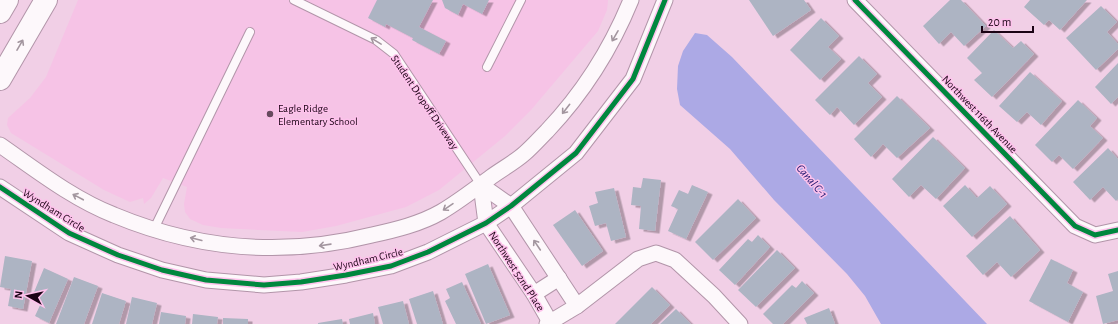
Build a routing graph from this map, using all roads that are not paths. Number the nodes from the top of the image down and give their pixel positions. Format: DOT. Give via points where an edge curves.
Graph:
graph roads {
  1 [pos="7,0"];
  2 [pos="46,0"];
  3 [pos="294,0"];
  4 [pos="521,0"];
  5 [pos="631,0"];
  6 [pos="665,0"];
  7 [pos="855,0"];
  8 [pos="0,12"];
  9 [pos="250,32"];
  10 [pos="487,67"];
  11 [pos="0,79"];
  12 [pos="0,145"];
  13 [pos="481,185"];
  14 [pos="0,187"];
  15 [pos="511,206"];
  16 [pos="486,223"];
  17 [pos="154,228"];
  18 [pos="1118,230"];
  19 [pos="559,278"];
  20 [pos="534,294"];
  21 [pos="577,306"];
  22 [pos="548,323"];
  23 [pos="740,324"];
  1 -- 8 [label="street"];
  11 -- 2 [label="street, one-way"];
  13 -- 3 [label="lane, Student Dropoff Driveway, one-way" via="394,54 376,40"];
  4 -- 10 [label="lane"];
  5 -- 13 [label="street, Wyndham Circle, one-way" via="618,32 590,78 564,112 526,152"];
  6 -- 15 [label="street, Wyndham Circle" via="633,79 576,153"];
  7 -- 18 [label="street, Northwest 116th Avenue" via="1075,226 1096,235"];
  9 -- 17 [label="lane"];
  17 -- 12 [label="street, Wyndham Circle, one-way" via="113,215 69,192"];
  13 -- 15 [label="street"];
  13 -- 16 [label="street, Northwest 52nd Place"];
  13 -- 17 [label="street, Wyndham Circle, one-way" via="440,212 400,228 346,242 306,248 275,249 214,244"];
  14 -- 16 [label="street, Wyndham Circle" via="69,232 118,255 162,270 206,280 237,283 264,285 301,282 391,266 428,252"];
  15 -- 16 [label="street, Wyndham Circle"];
  19 -- 15 [label="street, one-way"];
  16 -- 20 [label="street, Northwest 52nd Place"];
  19 -- 20 [label="street"];
  19 -- 21 [label="street"];
  20 -- 22 [label="street, Northwest 52nd Place"];
  21 -- 22 [label="street"];
  21 -- 23 [label="street" via="638,259 656,253 675,260"];
}
